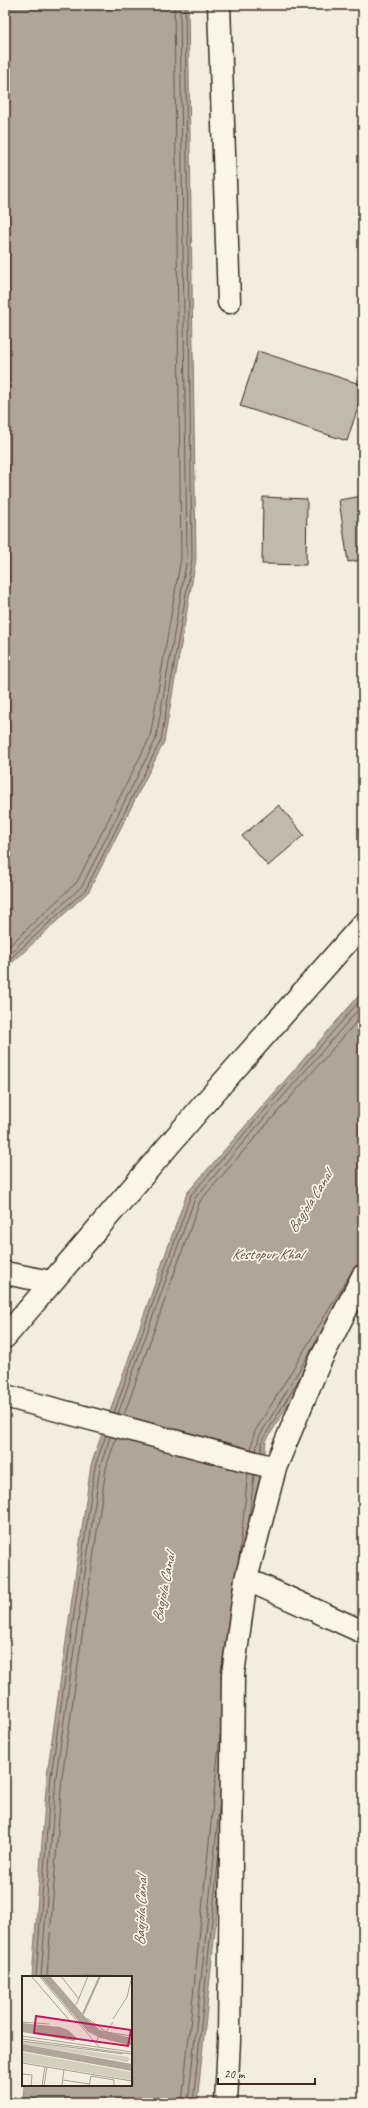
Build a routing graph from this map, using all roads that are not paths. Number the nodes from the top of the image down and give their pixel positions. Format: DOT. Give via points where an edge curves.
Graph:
graph roads {
  1 [pos="219,5"];
  2 [pos="229,302"];
  3 [pos="363,924"];
  4 [pos="5,1273"];
  5 [pos="363,1276"];
  6 [pos="51,1282"];
  7 [pos="5,1337"];
  8 [pos="5,1396"];
  9 [pos="275,1468"];
  10 [pos="246,1579"];
  11 [pos="363,1632"];
  12 [pos="226,2103"];
  1 -- 2 [label="street"];
  3 -- 6 [label="street"];
  4 -- 6 [label="street"];
  5 -- 9 [label="street" via="319,1363"];
  6 -- 7 [label="street"];
  8 -- 9 [label="street"];
  9 -- 10 [label="street"];
  10 -- 11 [label="street"];
  10 -- 12 [label="street" via="232,1674 229,2040"];
}
